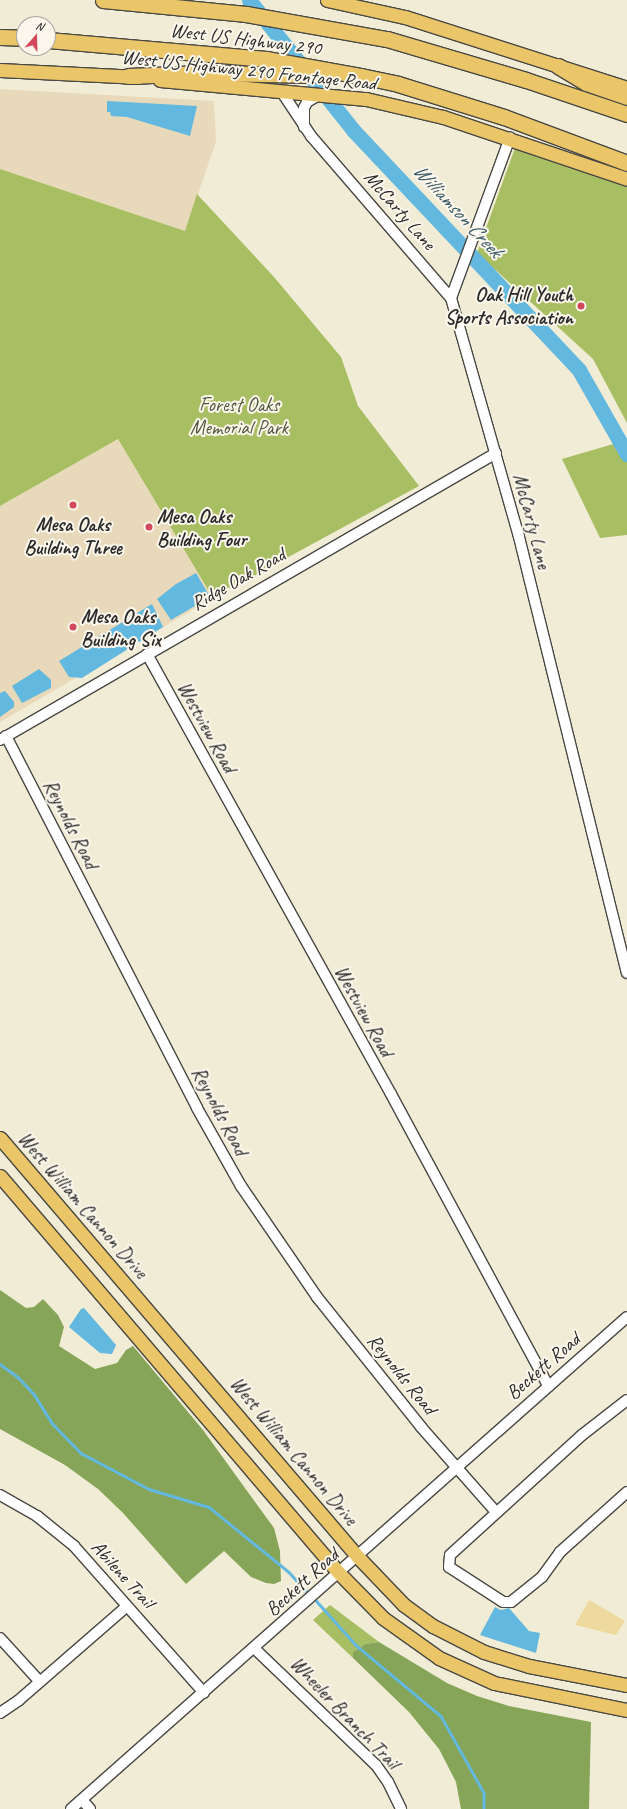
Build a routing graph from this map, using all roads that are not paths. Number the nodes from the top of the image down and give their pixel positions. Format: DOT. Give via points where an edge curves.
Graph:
graph roads {
  1 [pos="103,0"];
  2 [pos="331,1"];
  3 [pos="0,37"];
  4 [pos="16,38"];
  5 [pos="56,41"];
  6 [pos="558,66"];
  7 [pos="0,70"];
  8 [pos="128,76"];
  9 [pos="361,76"];
  10 [pos="627,88"];
  11 [pos="281,91"];
  12 [pos="324,94"];
  13 [pos="627,97"];
  14 [pos="627,114"];
  15 [pos="304,127"];
  16 [pos="510,138"];
  17 [pos="627,163"];
  18 [pos="627,179"];
  19 [pos="451,298"];
  20 [pos="496,452"];
  21 [pos="147,654"];
  22 [pos="3,738"];
  23 [pos="627,973"];
  24 [pos="0,1138"];
  25 [pos="0,1176"];
  26 [pos="627,1317"];
  27 [pos="548,1386"];
  28 [pos="627,1400"];
  29 [pos="456,1469"];
  30 [pos="627,1492"];
  31 [pos="0,1495"];
  32 [pos="498,1510"];
  33 [pos="358,1557"];
  34 [pos="339,1573"];
  35 [pos="127,1606"];
  36 [pos="0,1638"];
  37 [pos="255,1649"];
  38 [pos="40,1682"];
  39 [pos="627,1685"];
  40 [pos="204,1693"];
  41 [pos="627,1710"];
  42 [pos="0,1713"];
  43 [pos="82,1800"];
  44 [pos="71,1809"];
  45 [pos="90,1809"];
  46 [pos="401,1809"];
  1 -- 14 [label="highway, West US Highway 290" via="246,14 387,39 526,80"];
  2 -- 6 [label="main road" via="405,17"];
  3 -- 4 [label="highway"];
  5 -- 9 [label="highway, West US Highway 290" via="266,59"];
  6 -- 10 [label="main road"];
  6 -- 13 [label="highway" via="586,82"];
  7 -- 8 [label="main road, West US Highway 290 Frontage Road"];
  8 -- 9 [label="highway" via="204,73"];
  8 -- 11 [label="main road, West US Highway 290 Frontage Road"];
  9 -- 17 [label="highway, West US Highway 290" via="504,118"];
  11 -- 12 [label="main road, West US Highway 290 Frontage Road"];
  11 -- 15 [label="street, McCarty Lane"];
  12 -- 15 [label="street" via="307,102 303,116"];
  12 -- 16 [label="main road, West US Highway 290 Frontage Road" via="366,99 443,117"];
  15 -- 19 [label="street, McCarty Lane"];
  16 -- 18 [label="main road, West US Highway 290 Frontage Road"];
  16 -- 19 [label="street"];
  19 -- 20 [label="street, McCarty Lane"];
  20 -- 21 [label="street, Ridge Oak Road"];
  20 -- 23 [label="street, McCarty Lane" via="556,680"];
  21 -- 22 [label="street, Ridge Oak Road"];
  21 -- 27 [label="street, Westview Road" via="391,1094"];
  22 -- 29 [label="street, Reynolds Road" via="197,1108 241,1186 317,1297"];
  24 -- 33 [label="main road, West William Cannon Drive"];
  25 -- 34 [label="main road"];
  26 -- 27 [label="street, Beckett Road"];
  27 -- 29 [label="street, Beckett Road"];
  28 -- 32 [label="street" via="582,1435"];
  29 -- 32 [label="street, Reynolds Road"];
  29 -- 33 [label="street, Beckett Road"];
  30 -- 32 [label="street" via="560,1552 542,1576 516,1600 507,1603 451,1570 448,1563 450,1555"];
  31 -- 35 [label="street, Abilene Trail" via="37,1516 62,1535"];
  33 -- 34 [label="street, Beckett Road"];
  33 -- 39 [label="main road, West William Cannon Drive" via="404,1605 432,1626 477,1649 529,1666"];
  34 -- 37 [label="street, Beckett Road"];
  34 -- 41 [label="main road" via="383,1618 409,1639 452,1664 494,1682"];
  35 -- 38 [label="street"];
  35 -- 40 [label="street, Abilene Trail"];
  36 -- 38 [label="street"];
  37 -- 40 [label="street, Beckett Road"];
  37 -- 46 [label="street, Wheeler Branch Trail" via="376,1765 388,1782"];
  38 -- 42 [label="street"];
  40 -- 43 [label="street, Beckett Road"];
  43 -- 44 [label="street, Beckett Road"];
  43 -- 45 [label="street"];
}
